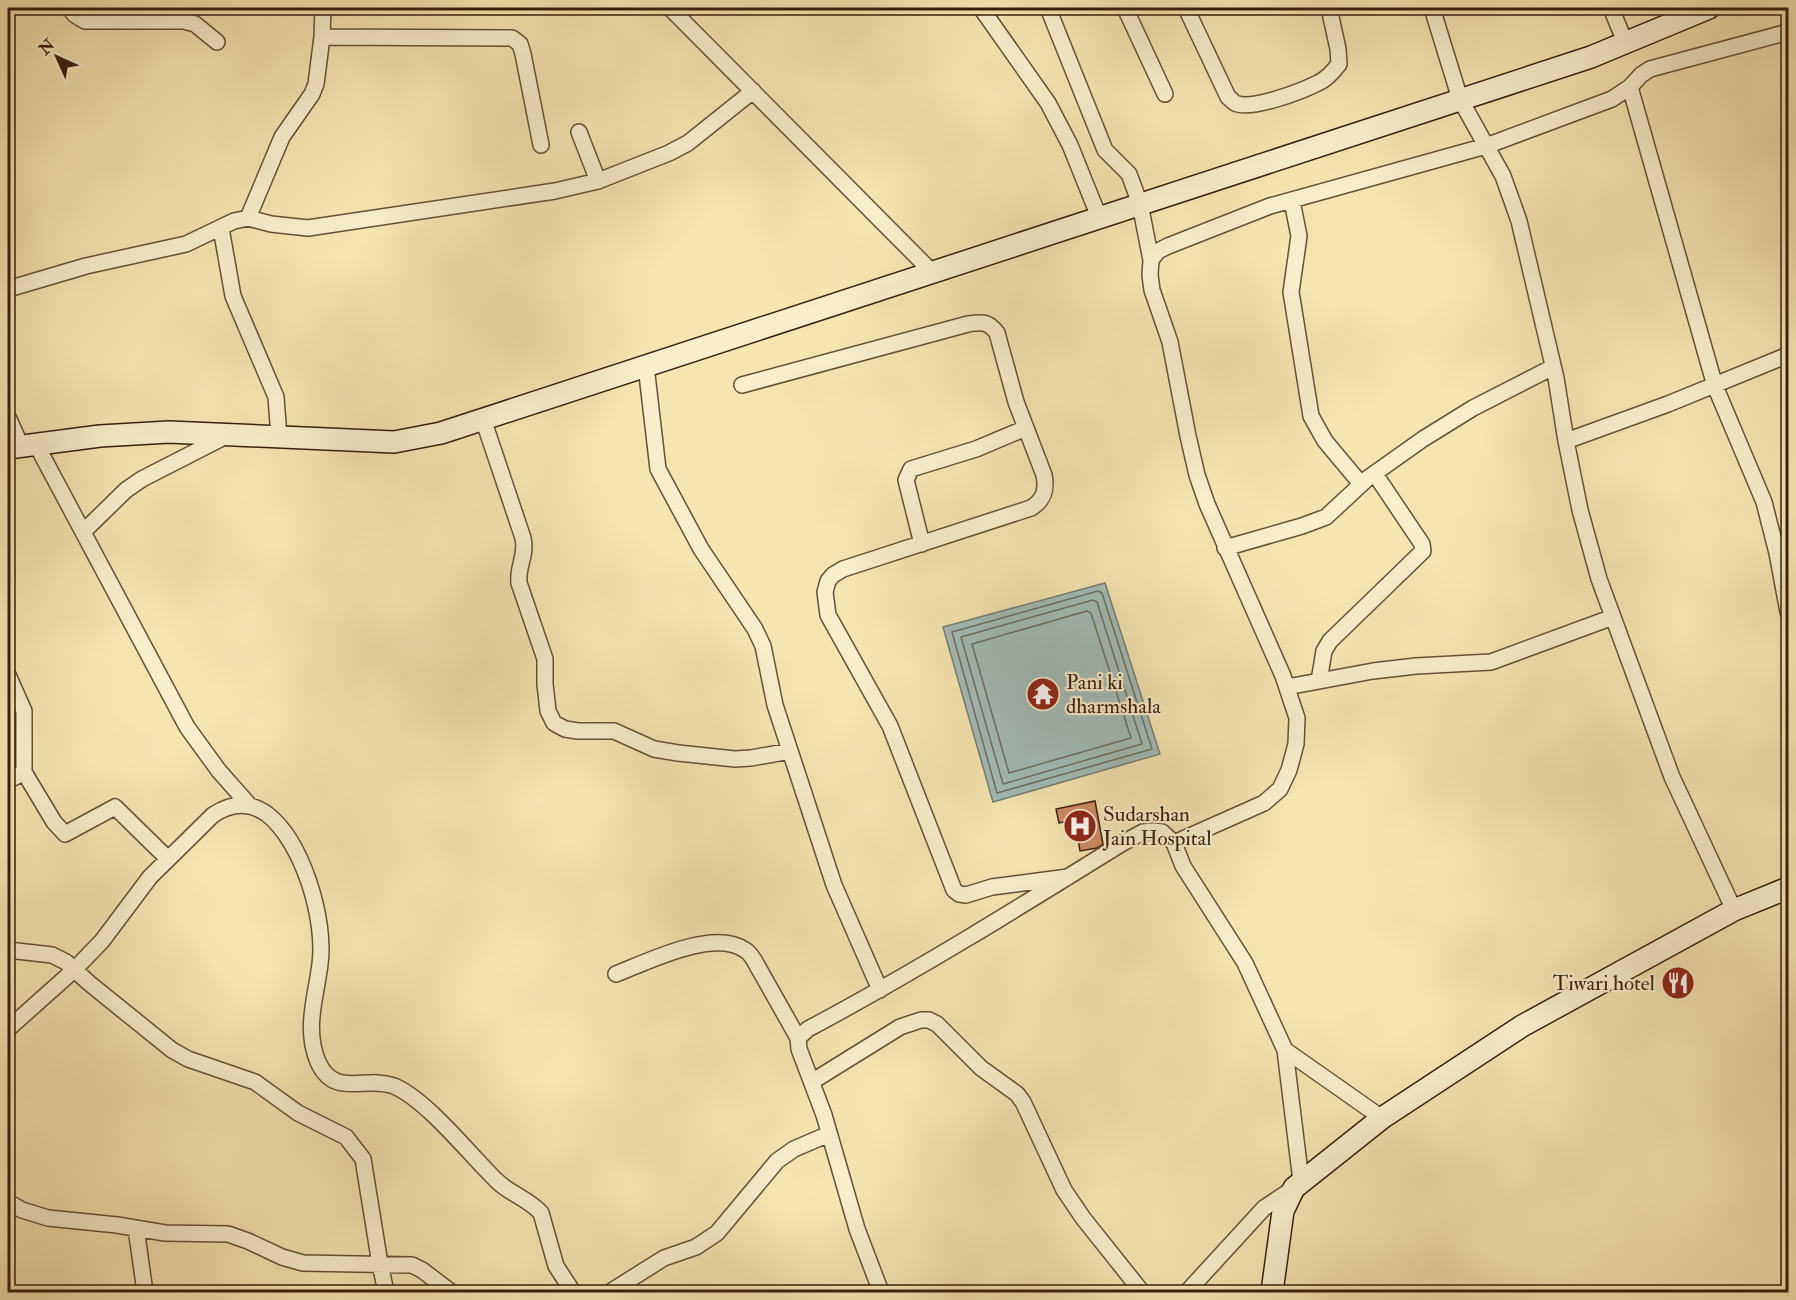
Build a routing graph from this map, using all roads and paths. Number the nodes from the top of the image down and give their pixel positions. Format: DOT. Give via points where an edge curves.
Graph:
graph roads {
  1 [pos="69,8"];
  2 [pos="323,8"];
  3 [pos="670,8"];
  4 [pos="981,8"];
  5 [pos="1048,8"];
  6 [pos="1125,8"];
  7 [pos="1186,8"];
  8 [pos="1329,8"];
  9 [pos="1432,8"];
  10 [pos="1611,8"];
  11 [pos="1709,8"];
  12 [pos="1788,32"];
  13 [pos="322,37"];
  14 [pos="217,42"];
  15 [pos="1625,42"];
  16 [pos="1630,87"];
  17 [pos="753,91"];
  18 [pos="1165,94"];
  19 [pos="1460,99"];
  20 [pos="579,132"];
  21 [pos="540,145"];
  22 [pos="1486,146"];
  23 [pos="598,181"];
  24 [pos="1292,201"];
  25 [pos="1140,204"];
  26 [pos="1099,217"];
  27 [pos="248,218"];
  28 [pos="221,228"];
  29 [pos="1151,260"];
  30 [pos="932,272"];
  31 [pos="8,289"];
  32 [pos="1788,355"];
  33 [pos="646,366"];
  34 [pos="1553,367"];
  35 [pos="741,385"];
  36 [pos="1715,386"];
  37 [pos="8,417"];
  38 [pos="483,419"];
  39 [pos="1026,428"];
  40 [pos="229,435"];
  41 [pos="279,437"];
  42 [pos="1566,441"];
  43 [pos="22,446"];
  44 [pos="1375,474"];
  45 [pos="1361,484"];
  46 [pos="83,532"];
  47 [pos="922,544"];
  48 [pos="1225,548"];
  49 [pos="1788,612"];
  50 [pos="1613,617"];
  51 [pos="8,675"];
  52 [pos="1319,681"];
  53 [pos="1287,687"];
  54 [pos="790,752"];
  55 [pos="24,772"];
  56 [pos="8,781"];
  57 [pos="250,806"];
  58 [pos="1174,843"];
  59 [pos="168,859"];
  60 [pos="1068,877"];
  61 [pos="1788,888"];
  62 [pos="1734,910"];
  63 [pos="8,950"];
  64 [pos="74,970"];
  65 [pos="616,974"];
  66 [pos="880,990"];
  67 [pos="8,1029"];
  68 [pos="798,1038"];
  69 [pos="1285,1050"];
  70 [pos="813,1081"];
  71 [pos="1382,1118"];
  72 [pos="829,1134"];
  73 [pos="1323,1165"];
  74 [pos="1298,1185"];
  75 [pos="8,1202"];
  76 [pos="136,1228"];
  77 [pos="380,1264"];
  78 [pos="145,1293"];
  79 [pos="386,1293"];
  80 [pos="451,1293"];
  81 [pos="573,1293"];
  82 [pos="610,1293"];
  83 [pos="881,1293"];
  84 [pos="1142,1293"];
  85 [pos="1187,1293"];
  86 [pos="1272,1293"];
  87 [pos="1285,1293"];
  1 -- 14 [label="street" via="85,21 184,21 195,24"];
  2 -- 13 [label="street"];
  3 -- 17 [label="street"];
  4 -- 26 [label="street" via="1048,103"];
  5 -- 25 [label="street" via="1105,150 1129,174"];
  6 -- 18 [label="street"];
  7 -- 8 [label="street" via="1228,97 1245,105 1269,101 1318,83 1331,74 1339,64"];
  9 -- 19 [label="street"];
  10 -- 15 [label="street"];
  11 -- 15 [label="main road"];
  12 -- 16 [label="street" via="1650,69"];
  13 -- 21 [label="street" via="512,38 520,44 523,54"];
  13 -- 27 [label="street" via="312,94 282,138"];
  15 -- 19 [label="main road" via="1591,57"];
  16 -- 22 [label="street" via="1612,99"];
  16 -- 36 [label="street"];
  17 -- 23 [label="street" via="688,143"];
  17 -- 30 [label="street"];
  19 -- 22 [label="street"];
  19 -- 25 [label="main road"];
  20 -- 23 [label="street"];
  22 -- 24 [label="street"];
  22 -- 34 [label="street" via="1503,176 1519,221"];
  23 -- 27 [label="street" via="308,228"];
  24 -- 29 [label="street" via="1168,246"];
  24 -- 45 [label="street" via="1299,236 1292,292 1311,416 1325,441"];
  25 -- 26 [label="main road"];
  25 -- 29 [label="street"];
  26 -- 30 [label="main road"];
  27 -- 28 [label="street"];
  28 -- 31 [label="street" via="186,244 86,266"];
  28 -- 41 [label="street" via="232,296 276,397"];
  29 -- 48 [label="street" via="1152,290 1170,342 1197,475"];
  30 -- 33 [label="main road"];
  32 -- 36 [label="street"];
  33 -- 38 [label="main road"];
  33 -- 54 [label="street" via="658,469 700,549 763,646"];
  34 -- 42 [label="street"];
  34 -- 44 [label="street" via="1473,408"];
  35 -- 39 [label="street" via="982,322 997,333"];
  36 -- 42 [label="street"];
  36 -- 49 [label="street" via="1764,502"];
  37 -- 43 [label="street"];
  38 -- 41 [label="main road" via="441,433 394,442"];
  38 -- 54 [label="street" via="526,549 519,583 545,659 548,711 554,723 571,730 614,731 654,749 678,753 735,759"];
  39 -- 47 [label="street" via="976,449 911,468 906,480"];
  39 -- 47 [label="street" via="1046,485 1038,504"];
  40 -- 41 [label="main road"];
  40 -- 43 [label="main road" via="169,432"];
  40 -- 46 [label="street" via="142,479"];
  42 -- 50 [label="street" via="1580,510"];
  43 -- 46 [label="street"];
  44 -- 45 [label="street"];
  44 -- 52 [label="street" via="1423,551 1330,642 1324,651"];
  45 -- 48 [label="street" via="1326,517"];
  46 -- 57 [label="street" via="187,727"];
  47 -- 60 [label="street" via="833,575 825,592 828,615 890,726 954,890 966,895 992,887"];
  48 -- 53 [label="street"];
  50 -- 52 [label="street" via="1491,662 1416,666"];
  50 -- 62 [label="street" via="1672,777"];
  51 -- 55 [label="street" via="24,711"];
  52 -- 53 [label="street"];
  53 -- 58 [label="street" via="1298,718 1296,744 1280,789 1264,803"];
  54 -- 66 [label="street" via="836,891"];
  55 -- 56 [label="street"];
  55 -- 59 [label="street" via="65,834 115,807"];
  57 -- 59 [label="street" via="225,807"];
  57 -- 81 [label="street" via="264,812 285,834 297,853 313,898 321,961 310,1035 324,1074 350,1084 392,1086 423,1106 497,1181 541,1213 556,1266"];
  58 -- 60 [label="street" via="1162,832 1143,832"];
  58 -- 69 [label="street" via="1184,866 1245,963"];
  59 -- 64 [label="street"];
  60 -- 66 [label="street"];
  61 -- 62 [label="main road"];
  62 -- 71 [label="main road" via="1522,1026"];
  63 -- 64 [label="street" via="52,955"];
  64 -- 67 [label="street"];
  64 -- 77 [label="street" via="172,1050 255,1082 298,1113 346,1137 363,1159"];
  65 -- 68 [label="street" via="696,945 734,945 746,950 754,960"];
  66 -- 68 [label="street"];
  68 -- 70 [label="street"];
  69 -- 71 [label="street"];
  69 -- 74 [label="street"];
  70 -- 72 [label="street"];
  70 -- 84 [label="street" via="900,1028 921,1020 937,1024 981,1068 1017,1094 1064,1190"];
  71 -- 73 [label="main road"];
  72 -- 82 [label="street" via="777,1161 707,1242 664,1258"];
  72 -- 83 [label="street" via="856,1229"];
  73 -- 74 [label="main road"];
  73 -- 87 [label="main road" via="1296,1212"];
  74 -- 85 [label="street" via="1264,1208"];
  74 -- 86 [label="main road" via="1284,1211"];
  75 -- 76 [label="street" via="48,1218"];
  76 -- 77 [label="street" via="188,1235 228,1234 303,1263"];
  76 -- 78 [label="street"];
  77 -- 79 [label="street"];
  77 -- 80 [label="street" via="412,1265"];
}
